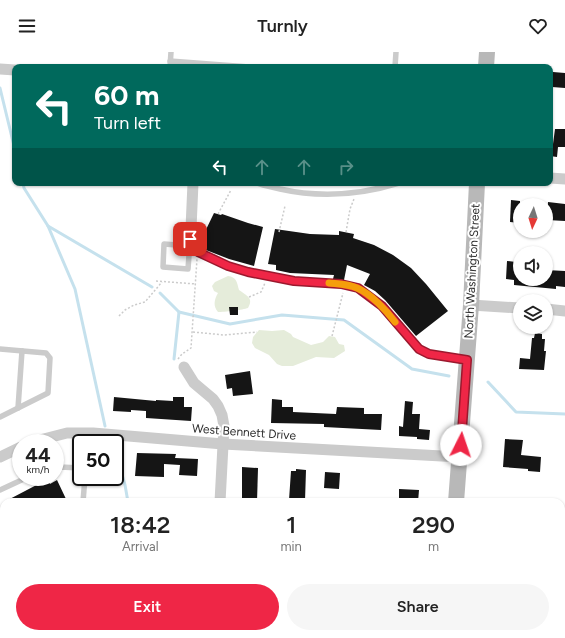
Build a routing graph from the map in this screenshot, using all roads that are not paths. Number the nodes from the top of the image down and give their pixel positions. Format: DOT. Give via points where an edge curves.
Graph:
graph roads {
  1 [pos="171,52"];
  2 [pos="396,52"];
  3 [pos="487,52"];
  4 [pos="170,64"];
  5 [pos="395,64"];
  6 [pos="486,64"];
  7 [pos="0,69"];
  8 [pos="12,70"];
  9 [pos="553,178"];
  10 [pos="565,179"];
  11 [pos="194,186"];
  12 [pos="269,186"];
  13 [pos="388,186"];
  14 [pos="477,186"];
  15 [pos="190,234"];
  16 [pos="190,246"];
  17 [pos="470,305"];
  18 [pos="513,308"];
  19 [pos="553,310"];
  20 [pos="565,311"];
  21 [pos="0,349"];
  22 [pos="22,351"];
  23 [pos="467,360"];
  24 [pos="180,364"];
  25 [pos="18,408"];
  26 [pos="0,417"];
  27 [pos="63,434"];
  28 [pos="223,444"];
  29 [pos="12,451"];
  30 [pos="0,457"];
  31 [pos="460,457"];
  32 [pos="12,484"];
  33 [pos="84,486"];
  34 [pos="0,490"];
  35 [pos="83,498"];
  36 [pos="220,498"];
  37 [pos="456,498"];
  1 -- 4 [label="lane"];
  2 -- 5 [label="lane"];
  3 -- 6 [label="main road"];
  7 -- 8 [label="street"];
  9 -- 10 [label="street"];
  11 -- 15 [label="street"];
  12 -- 13 [label="lane" via="320,195"];
  14 -- 17 [label="main road, North Washington Street"];
  15 -- 16 [label="lane"];
  15 -- 23 [label="lane" via="198,252 228,266 294,281 323,282 358,288 382,306 419,349 429,354"];
  16 -- 16 [label="lane" via="188,269 163,267 164,244"];
  17 -- 18 [label="street"];
  17 -- 23 [label="main road, North Washington Street"];
  19 -- 20 [label="street"];
  21 -- 22 [label="lane"];
  22 -- 25 [label="lane"];
  22 -- 25 [label="lane" via="49,355 48,394"];
  23 -- 31 [label="main road, North Washington Street"];
  24 -- 28 [label="street" via="194,383 218,406 224,426"];
  25 -- 26 [label="lane"];
  27 -- 28 [label="street, West Bennett Drive" via="93,433"];
  28 -- 31 [label="street, West Bennett Drive"];
  28 -- 36 [label="street"];
  29 -- 30 [label="street"];
  31 -- 37 [label="main road, North Washington Street"];
  32 -- 34 [label="lane"];
  33 -- 35 [label="lane"];
}
